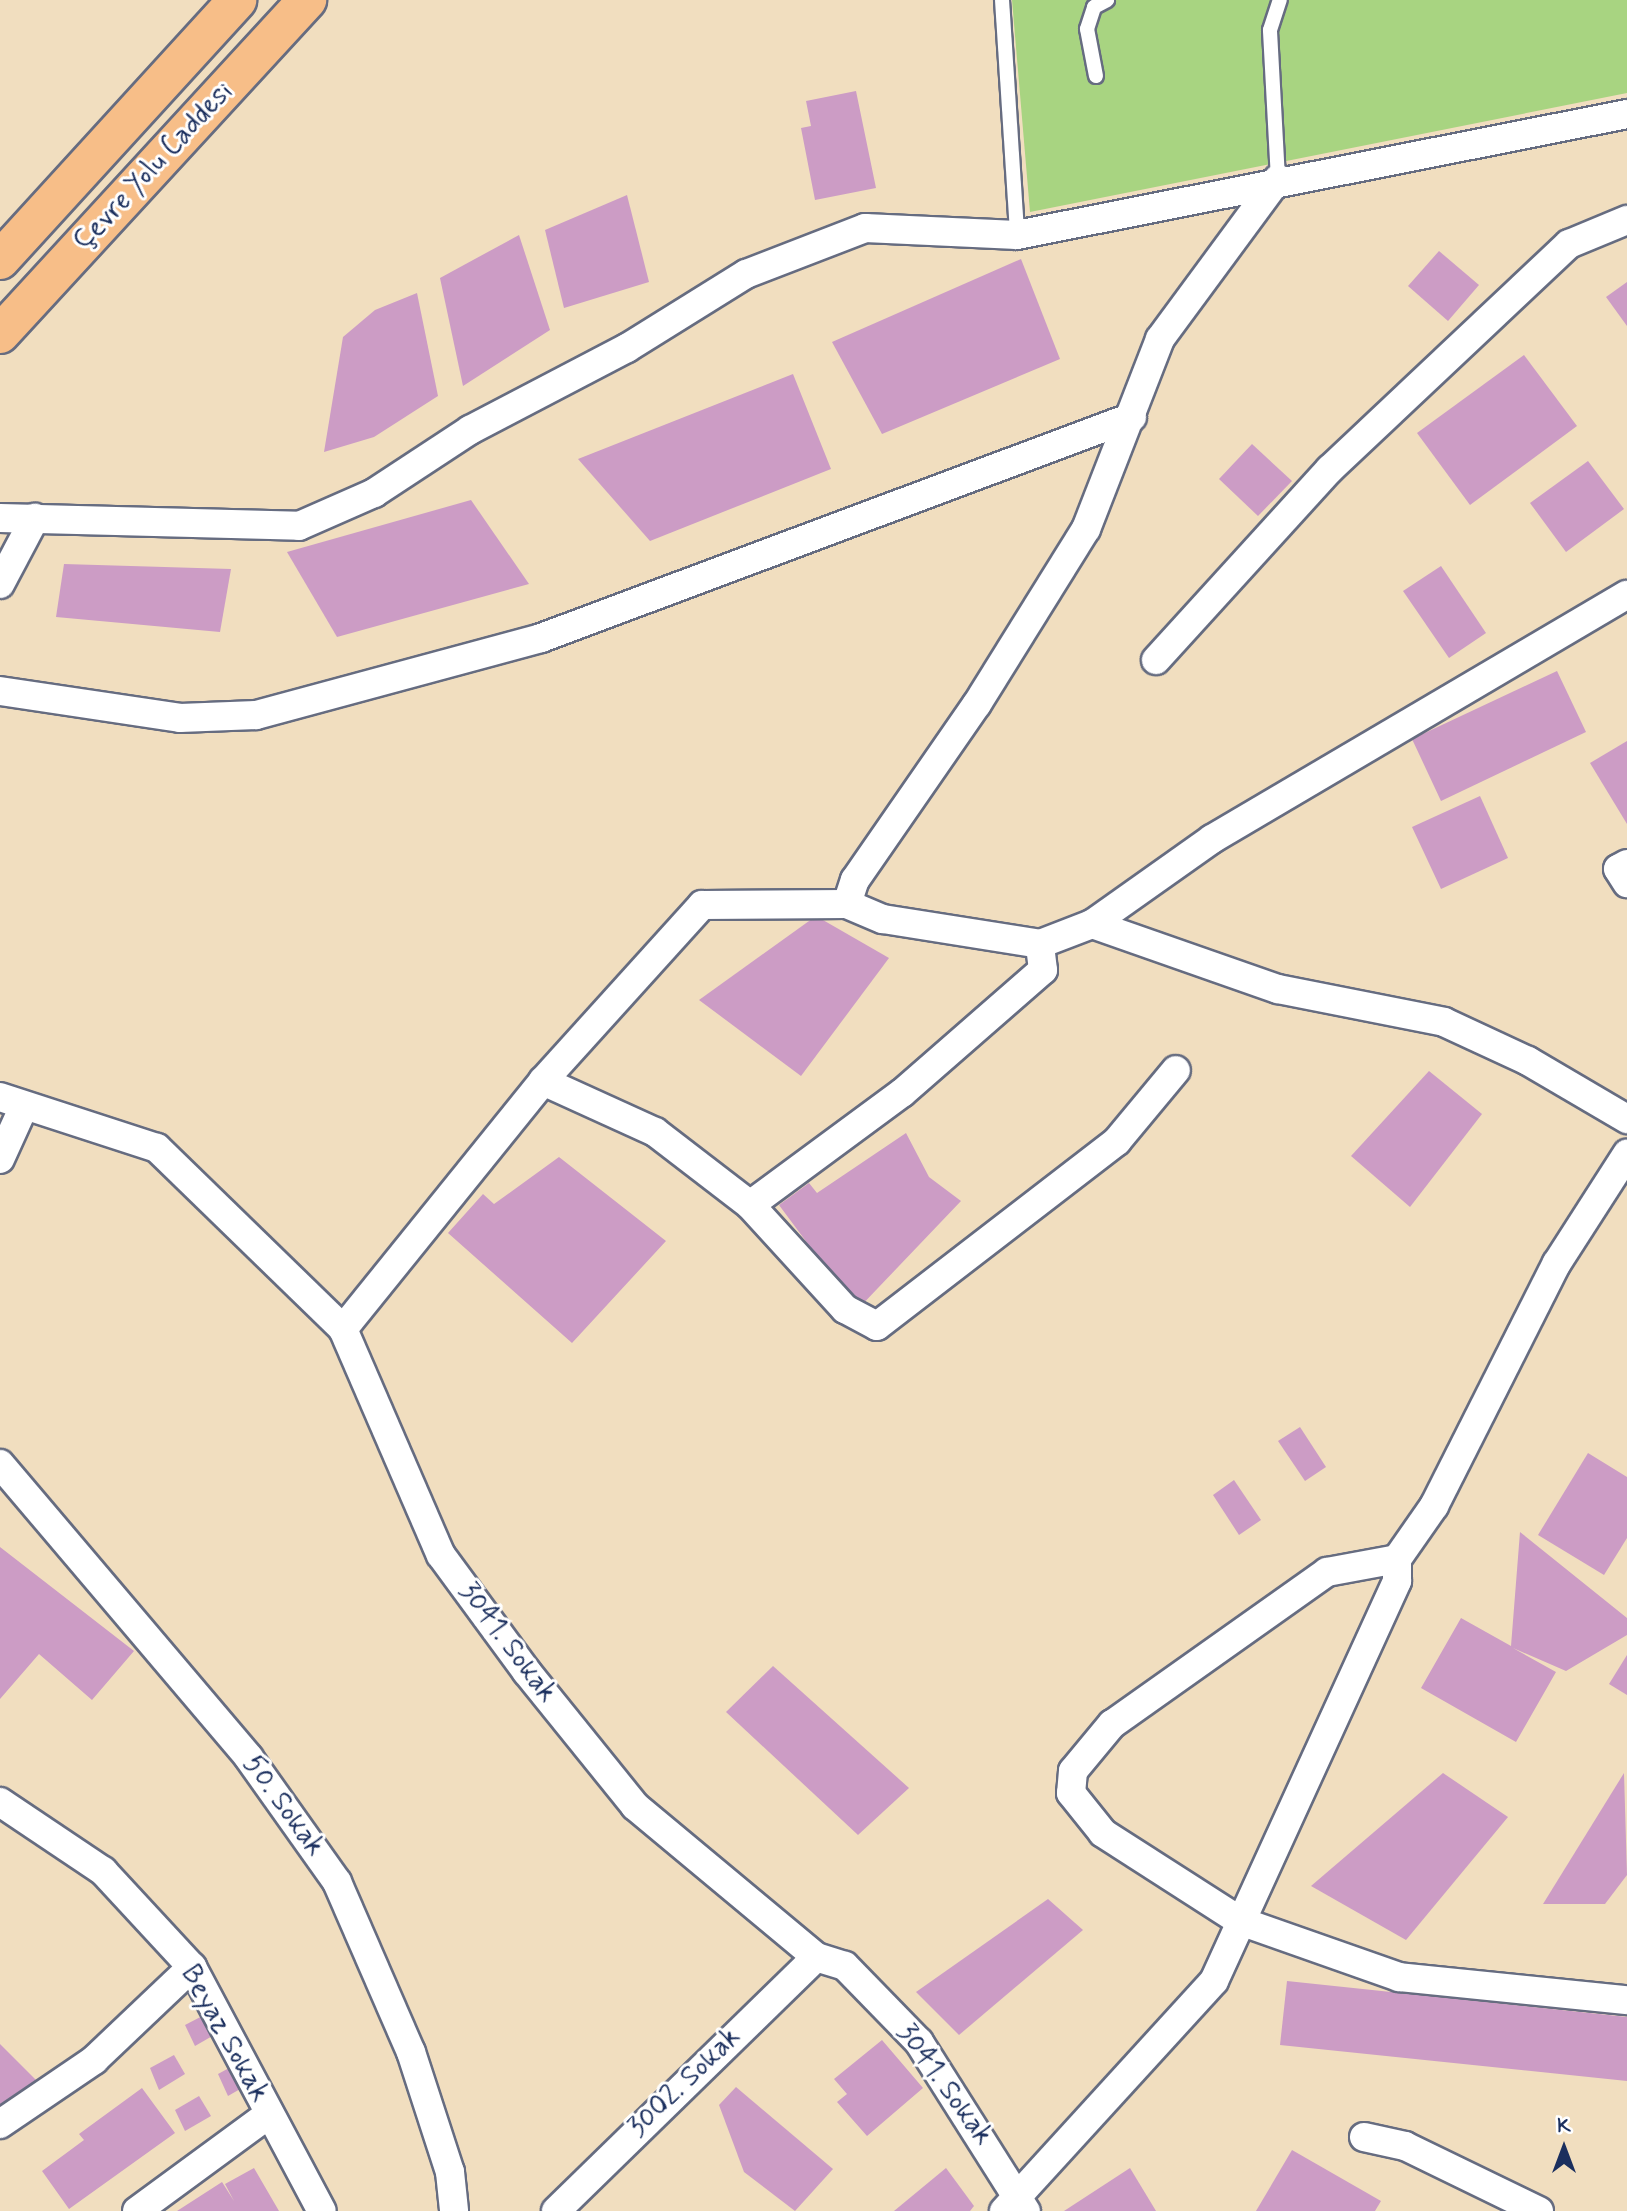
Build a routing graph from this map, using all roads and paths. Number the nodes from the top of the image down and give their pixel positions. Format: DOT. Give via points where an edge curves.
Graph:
graph roads {
  1 [pos="237,0"];
  2 [pos="307,0"];
  3 [pos="1002,0"];
  4 [pos="1107,0"];
  5 [pos="1279,0"];
  6 [pos="1096,76"];
  7 [pos="1627,114"];
  8 [pos="1278,179"];
  9 [pos="1627,220"];
  10 [pos="1017,234"];
  11 [pos="0,260"];
  12 [pos="0,334"];
  13 [pos="1132,417"];
  14 [pos="0,518"];
  15 [pos="35,518"];
  16 [pos="0,584"];
  17 [pos="1627,595"];
  18 [pos="1156,660"];
  19 [pos="0,691"];
  20 [pos="1627,864"];
  21 [pos="1627,883"];
  22 [pos="847,904"];
  23 [pos="1092,925"];
  24 [pos="1041,944"];
  25 [pos="1176,1070"];
  26 [pos="543,1081"];
  27 [pos="12,1101"];
  28 [pos="1627,1119"];
  29 [pos="1627,1154"];
  30 [pos="0,1159"];
  31 [pos="750,1205"];
  32 [pos="343,1329"];
  33 [pos="0,1464"];
  34 [pos="1397,1559"];
  35 [pos="0,1803"];
  36 [pos="1240,1921"];
  37 [pos="816,1957"];
  38 [pos="192,1967"];
  39 [pos="1627,2000"];
  40 [pos="269,2113"];
  41 [pos="0,2124"];
  42 [pos="1364,2137"];
  43 [pos="1503,2205"];
  44 [pos="1017,2206"];
  45 [pos="137,2211"];
  46 [pos="322,2211"];
  47 [pos="454,2211"];
  48 [pos="556,2211"];
  49 [pos="1539,2211"];
  1 -- 11 [label="highway, Çevre Yolu Caddesi"];
  2 -- 12 [label="highway, Çevre Yolu Caddesi"];
  3 -- 10 [label="lane"];
  4 -- 6 [label="lane" via="1094,7 1087,29"];
  5 -- 8 [label="lane" via="1270,30"];
  7 -- 8 [label="street"];
  8 -- 10 [label="street"];
  8 -- 13 [label="street" via="1160,339"];
  9 -- 18 [label="street" via="1569,244 1330,469"];
  10 -- 15 [label="street" via="865,228 746,274 627,348 470,430 385,486 299,526"];
  13 -- 19 [label="street" via="541,638 256,715 180,718"];
  13 -- 22 [label="street" via="1086,528 977,704 855,880"];
  14 -- 15 [label="street"];
  15 -- 16 [label="street"];
  17 -- 23 [label="street" via="1212,839"];
  20 -- 21 [label="street" via="1618,869"];
  22 -- 24 [label="street" via="883,919"];
  22 -- 26 [label="street" via="702,905"];
  23 -- 24 [label="street"];
  23 -- 28 [label="street" via="1278,989 1444,1023 1528,1062"];
  24 -- 31 [label="street" via="1043,970 902,1093"];
  25 -- 31 [label="street" via="1117,1141 877,1326 845,1309"];
  26 -- 31 [label="street" via="655,1132"];
  26 -- 32 [label="street"];
  27 -- 30 [label="street"];
  27 -- 32 [label="street, 3041. Sokak" via="157,1148"];
  29 -- 34 [label="street" via="1557,1263 1434,1506"];
  32 -- 37 [label="street, 3041. Sokak" via="441,1555 527,1672 635,1807"];
  33 -- 47 [label="street, 50. Sokak" via="249,1758 337,1882 411,2052 450,2172"];
  34 -- 36 [label="street" via="1397,1581"];
  34 -- 36 [label="street" via="1327,1572 1112,1724 1073,1771 1071,1793 1103,1833"];
  35 -- 38 [label="street, Beyaz Sokak" via="103,1871"];
  36 -- 39 [label="street" via="1399,1977"];
  36 -- 44 [label="street" via="1214,1981"];
  37 -- 44 [label="street, 3041. Sokak" via="845,1966 919,2042"];
  37 -- 48 [label="street, 3002. Sokak"];
  38 -- 40 [label="street, Beyaz Sokak"];
  38 -- 41 [label="street" via="94,2060"];
  40 -- 45 [label="street"];
  40 -- 46 [label="street, Beyaz Sokak"];
  42 -- 43 [label="street" via="1405,2146"];
  43 -- 49 [label="street"];
}
